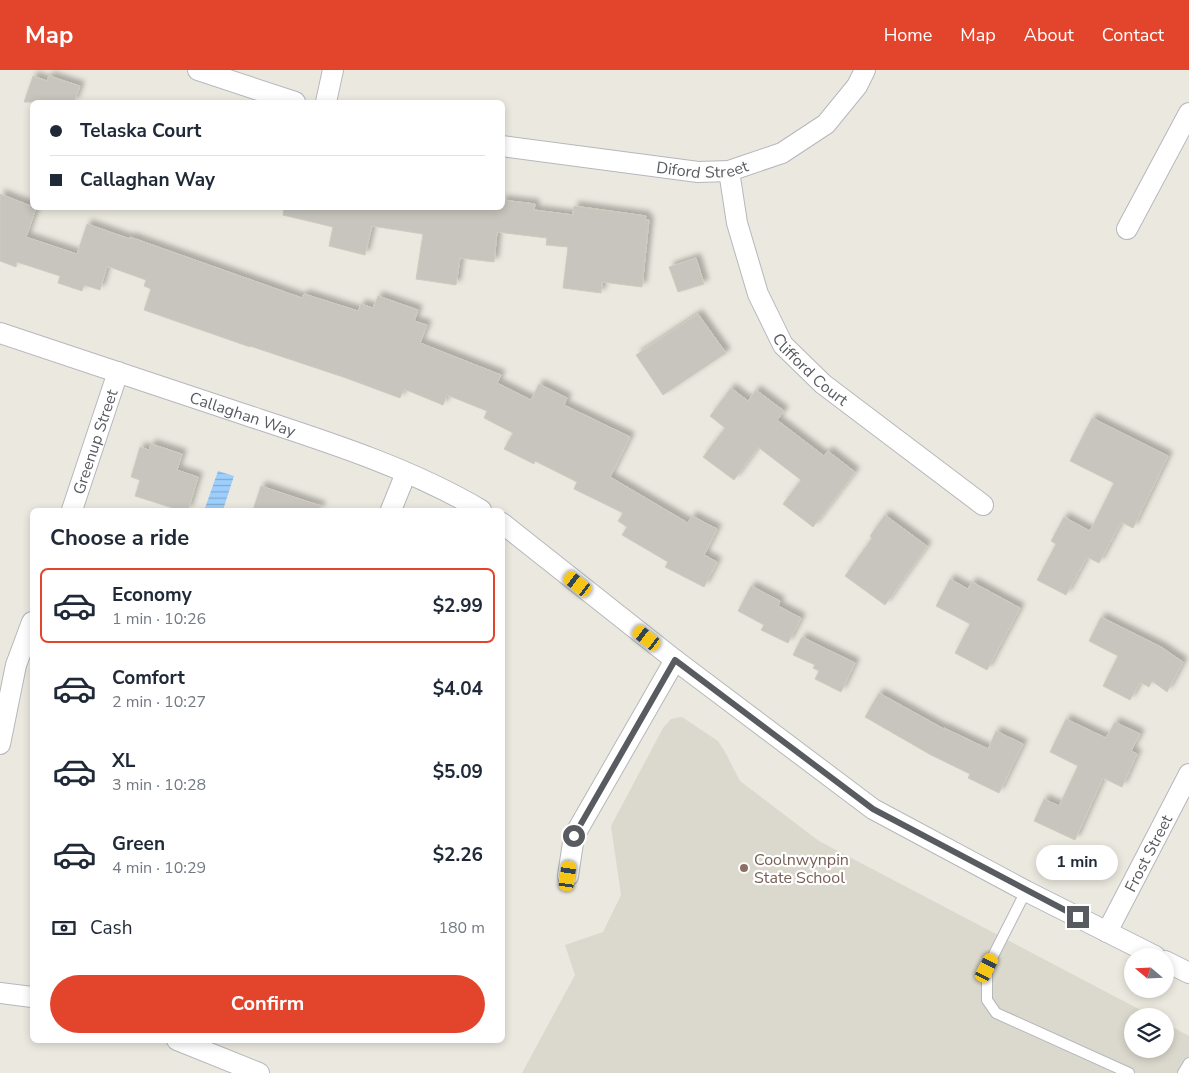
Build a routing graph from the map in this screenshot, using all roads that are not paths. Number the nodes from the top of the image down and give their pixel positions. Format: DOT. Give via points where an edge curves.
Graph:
graph roads {
  1 [pos="198,70"];
  2 [pos="333,70"];
  3 [pos="865,70"];
  4 [pos="289,100"];
  5 [pos="326,100"];
  6 [pos="1189,113"];
  7 [pos="505,146"];
  8 [pos="729,171"];
  9 [pos="1127,229"];
  10 [pos="0,333"];
  11 [pos="118,372"];
  12 [pos="406,473"];
  13 [pos="983,505"];
  14 [pos="73,508"];
  15 [pos="392,508"];
  16 [pos="478,508"];
  17 [pos="505,525"];
  18 [pos="30,625"];
  19 [pos="675,660"];
  20 [pos="8,663"];
  21 [pos="0,744"];
  22 [pos="1189,774"];
  23 [pos="568,876"];
  24 [pos="1026,891"];
  25 [pos="1107,932"];
  26 [pos="1139,948"];
  27 [pos="1174,966"];
  28 [pos="1189,973"];
  29 [pos="0,993"];
  30 [pos="30,997"];
  31 [pos="185,1043"];
  32 [pos="1189,1063"];
  33 [pos="260,1073"];
  34 [pos="1129,1073"];
  35 [pos="1184,1073"];
  1 -- 4 [label="street"];
  2 -- 5 [label="street"];
  3 -- 8 [label="street, Diford Street" via="857,86 826,124 782,154"];
  6 -- 9 [label="street"];
  7 -- 8 [label="street, Diford Street" via="698,172"];
  8 -- 13 [label="street, Clifford Court" via="737,223 758,294 783,345 823,384"];
  10 -- 11 [label="street, Callaghan Way"];
  11 -- 12 [label="street, Callaghan Way" via="328,442"];
  11 -- 14 [label="street, Greenup Street"];
  12 -- 15 [label="street"];
  12 -- 16 [label="street, Callaghan Way"];
  17 -- 19 [label="street"];
  18 -- 20 [label="street"];
  19 -- 23 [label="street" via="574,836"];
  19 -- 24 [label="street" via="873,809"];
  20 -- 21 [label="street"];
  22 -- 25 [label="street, Frost Street"];
  24 -- 25 [label="street"];
  24 -- 34 [label="lane" via="987,968 987,1000 996,1013"];
  25 -- 26 [label="street"];
  27 -- 28 [label="street"];
  29 -- 30 [label="street"];
  31 -- 33 [label="street"];
  32 -- 35 [label="lane"];
}
